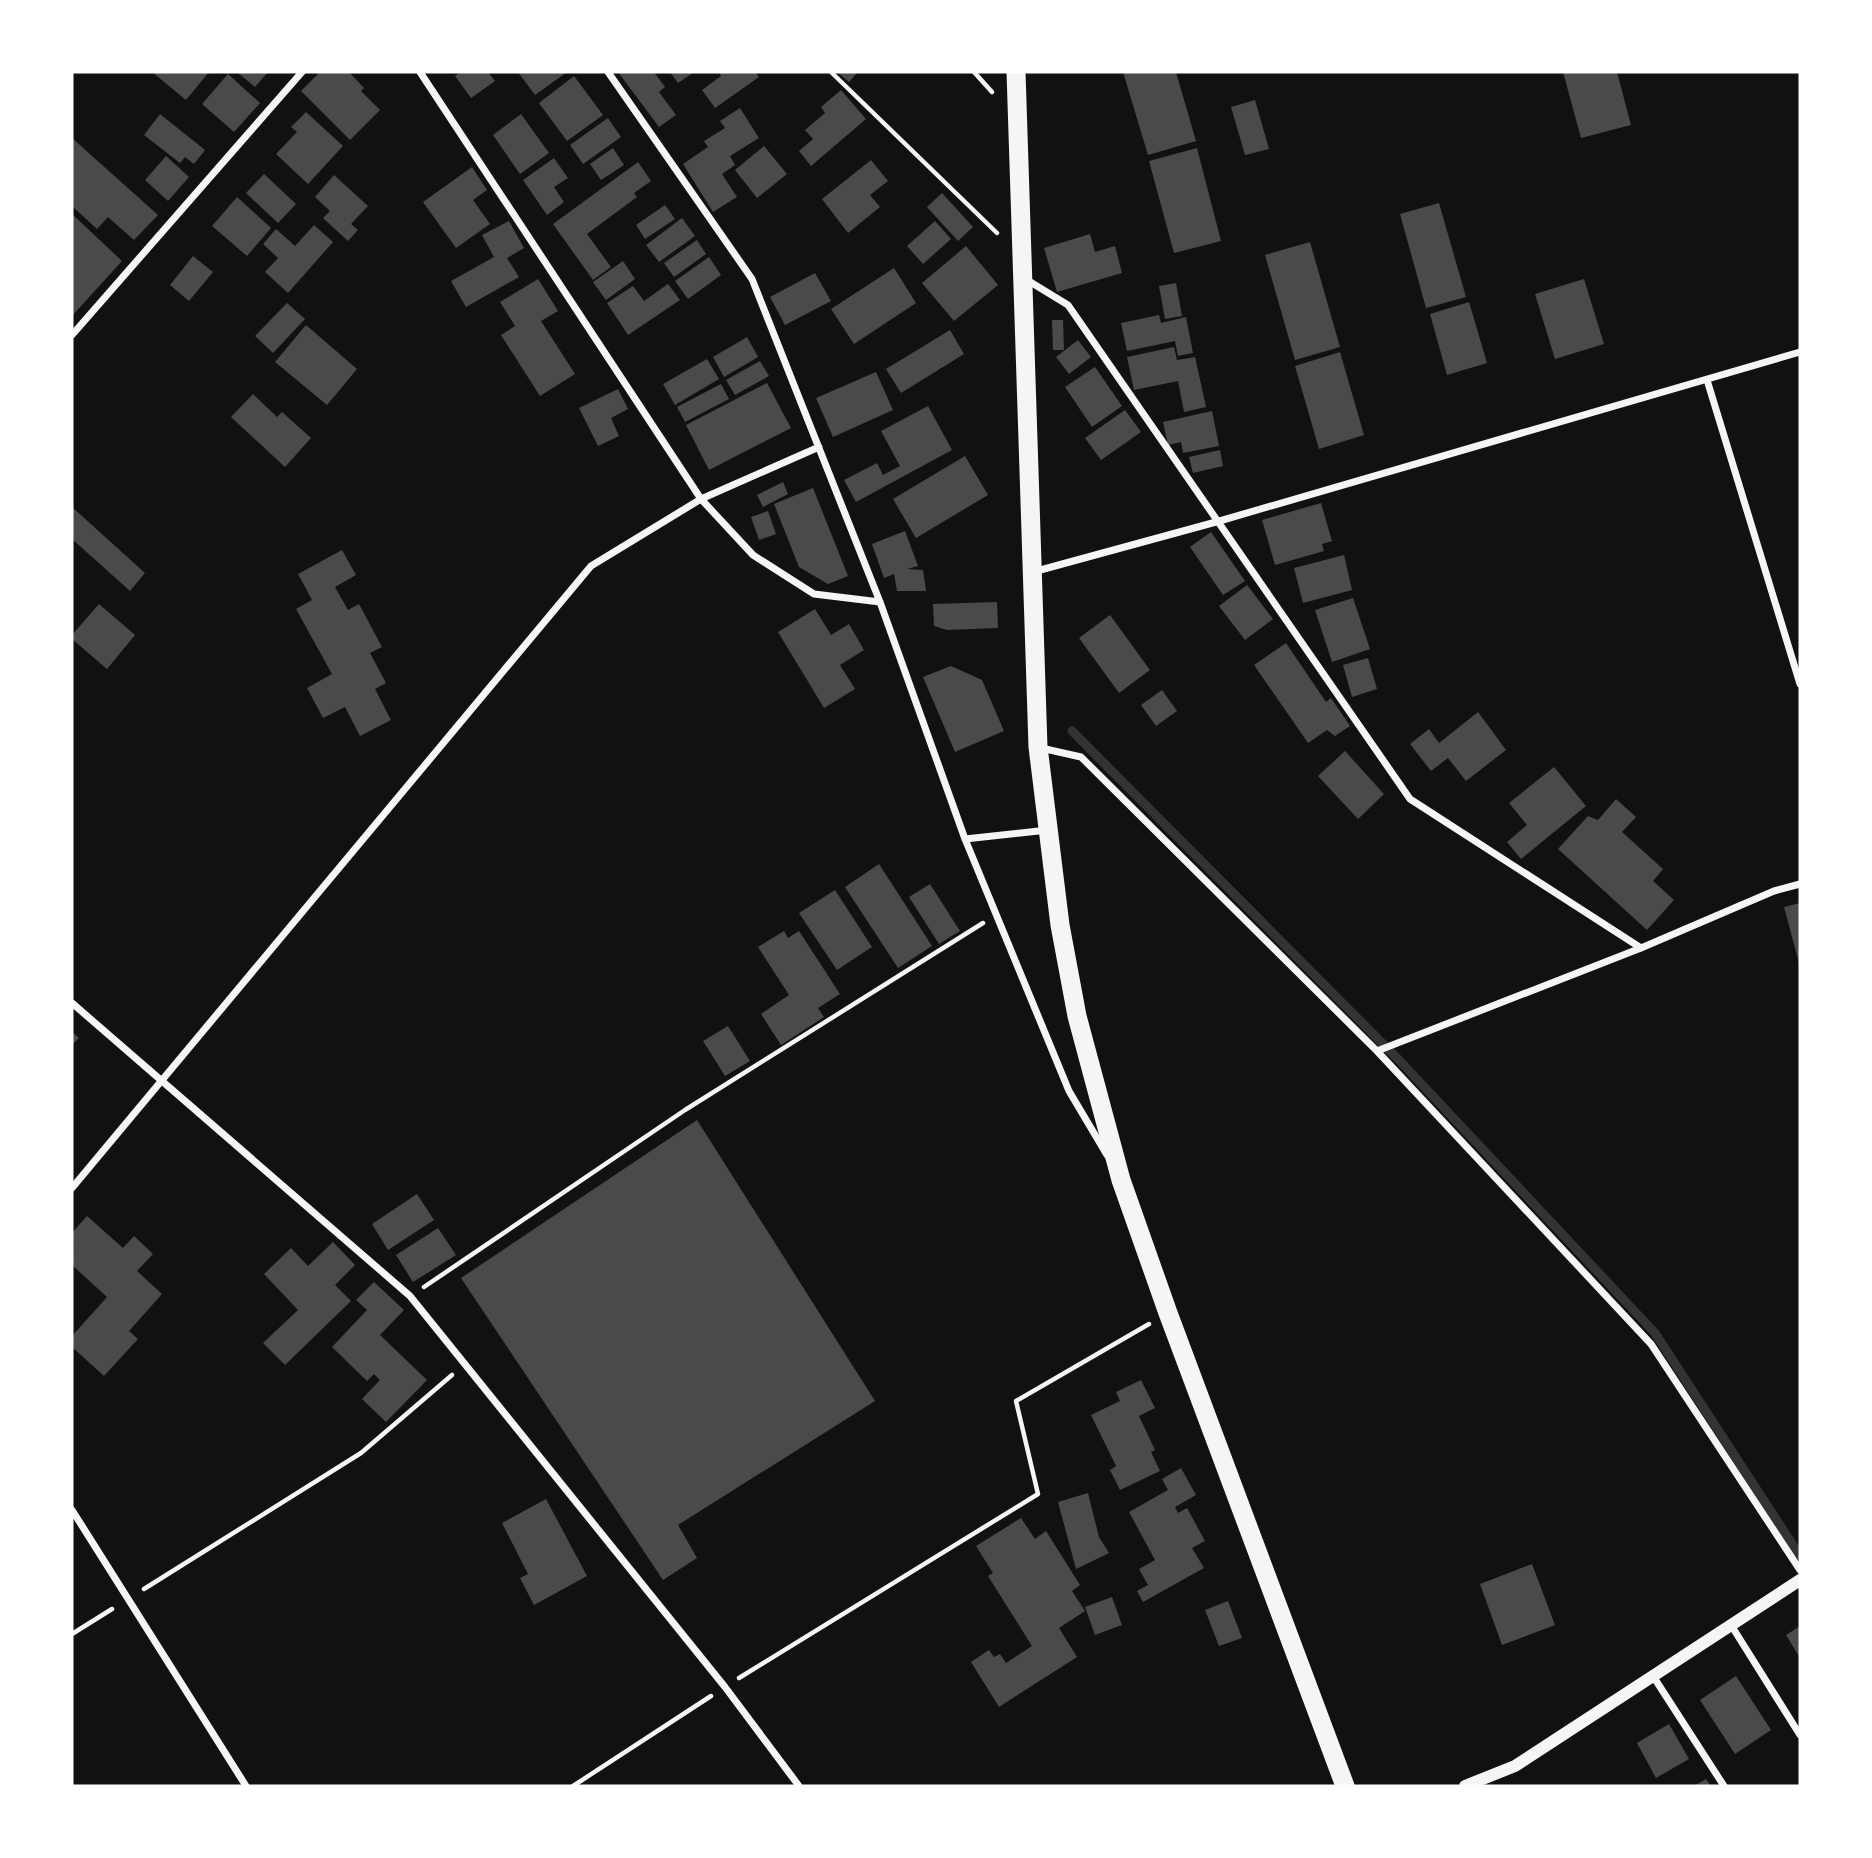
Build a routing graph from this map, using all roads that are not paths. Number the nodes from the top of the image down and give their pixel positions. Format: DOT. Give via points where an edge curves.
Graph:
graph roads {
  1 [pos="302,72"];
  2 [pos="420,72"];
  3 [pos="608,72"];
  4 [pos="1016,72"];
  5 [pos="1023,278"];
  6 [pos="72,335"];
  7 [pos="1800,352"];
  8 [pos="1707,380"];
  9 [pos="819,447"];
  10 [pos="701,499"];
  11 [pos="1216,522"];
  12 [pos="1033,573"];
  13 [pos="880,602"];
  14 [pos="1800,684"];
  15 [pos="1038,747"];
  16 [pos="1049,830"];
  17 [pos="965,839"];
  18 [pos="1800,884"];
  19 [pos="1641,948"];
  20 [pos="72,1003"];
  21 [pos="1377,1051"];
  22 [pos="162,1082"];
  23 [pos="1121,1180"];
  24 [pos="72,1188"];
  25 [pos="72,1510"];
  26 [pos="1800,1570"];
  27 [pos="1800,1580"];
  28 [pos="1731,1625"];
  29 [pos="1653,1676"];
  30 [pos="1800,1735"];
  31 [pos="246,1786"];
  32 [pos="799,1786"];
  33 [pos="1345,1786"];
  34 [pos="1465,1786"];
  35 [pos="1724,1786"];
  1 -- 6 [label="street"];
  2 -- 10 [label="street"];
  3 -- 9 [label="street" via="752,279"];
  4 -- 5 [label="highway"];
  5 -- 11 [label="street" via="1068,305"];
  5 -- 12 [label="highway"];
  7 -- 8 [label="street"];
  8 -- 11 [label="street"];
  8 -- 14 [label="street"];
  9 -- 10 [label="street"];
  9 -- 13 [label="street"];
  10 -- 13 [label="street" via="753,555 814,594"];
  10 -- 22 [label="street" via="591,566"];
  11 -- 12 [label="street"];
  11 -- 19 [label="street" via="1410,799"];
  12 -- 15 [label="highway"];
  13 -- 17 [label="street"];
  15 -- 16 [label="highway"];
  15 -- 21 [label="street" via="1081,757"];
  16 -- 17 [label="street"];
  16 -- 23 [label="highway" via="1077,1016"];
  17 -- 23 [label="street" via="1069,1091"];
  18 -- 19 [label="street"];
  19 -- 21 [label="street"];
  20 -- 22 [label="street"];
  21 -- 26 [label="street" via="1651,1344"];
  22 -- 24 [label="street"];
  22 -- 32 [label="street" via="410,1296 725,1687"];
  23 -- 33 [label="highway"];
  25 -- 31 [label="street"];
  27 -- 28 [label="street"];
  28 -- 29 [label="street"];
  28 -- 30 [label="street"];
  29 -- 34 [label="street" via="1515,1766"];
  29 -- 35 [label="street"];
}
